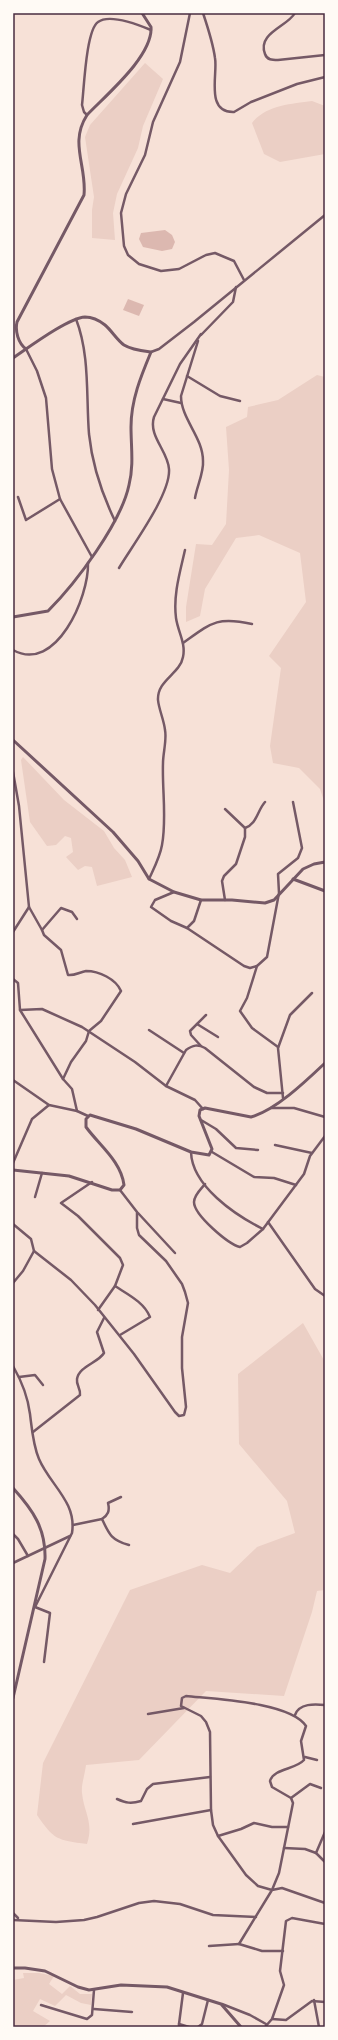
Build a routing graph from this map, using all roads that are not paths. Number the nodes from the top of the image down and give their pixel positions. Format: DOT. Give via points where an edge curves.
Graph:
graph roads {
  1 [pos="142,13"];
  2 [pos="190,13"];
  3 [pos="203,13"];
  4 [pos="295,13"];
  5 [pos="151,30"];
  6 [pos="325,55"];
  7 [pos="325,77"];
  8 [pos="87,115"];
  9 [pos="325,215"];
  10 [pos="244,280"];
  11 [pos="236,287"];
  12 [pos="76,319"];
  13 [pos="201,334"];
  14 [pos="26,349"];
  15 [pos="151,352"];
  16 [pos="13,358"];
  17 [pos="187,376"];
  18 [pos="163,400"];
  19 [pos="240,401"];
  20 [pos="181,403"];
  21 [pos="18,497"];
  22 [pos="195,498"];
  23 [pos="60,499"];
  24 [pos="116,521"];
  25 [pos="185,550"];
  26 [pos="92,557"];
  27 [pos="88,562"];
  28 [pos="119,568"];
  29 [pos="13,617"];
  30 [pos="252,624"];
  31 [pos="183,643"];
  32 [pos="13,650"];
  33 [pos="13,740"];
  34 [pos="13,772"];
  35 [pos="265,802"];
  36 [pos="293,802"];
  37 [pos="225,809"];
  38 [pos="245,828"];
  39 [pos="325,862"];
  40 [pos="293,878"];
  41 [pos="149,879"];
  42 [pos="325,891"];
  43 [pos="174,892"];
  44 [pos="279,893"];
  45 [pos="201,900"];
  46 [pos="225,900"];
  47 [pos="29,907"];
  48 [pos="77,919"];
  49 [pos="187,928"];
  50 [pos="42,930"];
  51 [pos="13,932"];
  52 [pos="257,966"];
  53 [pos="13,979"];
  54 [pos="312,993"];
  55 [pos="20,1010"];
  56 [pos="206,1015"];
  57 [pos="197,1024"];
  58 [pos="149,1030"];
  59 [pos="89,1031"];
  60 [pos="218,1037"];
  61 [pos="202,1046"];
  62 [pos="278,1048"];
  63 [pos="184,1053"];
  64 [pos="325,1063"];
  65 [pos="63,1079"];
  66 [pos="13,1080"];
  67 [pos="166,1086"];
  68 [pos="283,1093"];
  69 [pos="283,1098"];
  70 [pos="49,1104"];
  71 [pos="269,1108"];
  72 [pos="203,1109"];
  73 [pos="78,1111"];
  74 [pos="88,1116"];
  75 [pos="325,1117"];
  76 [pos="200,1120"];
  77 [pos="325,1136"];
  78 [pos="275,1145"];
  79 [pos="258,1150"];
  80 [pos="191,1152"];
  81 [pos="212,1152"];
  82 [pos="312,1153"];
  83 [pos="13,1163"];
  84 [pos="13,1170"];
  85 [pos="42,1172"];
  86 [pos="92,1182"];
  87 [pos="205,1184"];
  88 [pos="296,1185"];
  89 [pos="120,1190"];
  90 [pos="35,1197"];
  91 [pos="137,1212"];
  92 [pos="268,1222"];
  93 [pos="13,1224"];
  94 [pos="263,1229"];
  95 [pos="34,1251"];
  96 [pos="175,1253"];
  97 [pos="13,1283"];
  98 [pos="115,1286"];
  99 [pos="325,1296"];
  100 [pos="98,1310"];
  101 [pos="104,1318"];
  102 [pos="120,1335"];
  103 [pos="13,1366"];
  104 [pos="19,1377"];
  105 [pos="43,1385"];
  106 [pos="32,1433"];
  107 [pos="14,1489"];
  108 [pos="121,1497"];
  109 [pos="102,1519"];
  110 [pos="73,1525"];
  111 [pos="13,1534"];
  112 [pos="70,1536"];
  113 [pos="128,1545"];
  114 [pos="45,1547"];
  115 [pos="28,1556"];
  116 [pos="13,1563"];
  117 [pos="34,1607"];
  118 [pos="44,1662"];
  119 [pos="13,1698"];
  120 [pos="325,1705"];
  121 [pos="184,1708"];
  122 [pos="148,1714"];
  123 [pos="295,1715"];
  124 [pos="304,1757"];
  125 [pos="317,1760"];
  126 [pos="210,1777"];
  127 [pos="321,1788"];
  128 [pos="291,1798"];
  129 [pos="117,1799"];
  130 [pos="211,1810"];
  131 [pos="133,1824"];
  132 [pos="288,1827"];
  133 [pos="325,1832"];
  134 [pos="218,1836"];
  135 [pos="284,1848"];
  136 [pos="316,1853"];
  137 [pos="325,1862"];
  138 [pos="272,1890"];
  139 [pos="325,1903"];
  140 [pos="13,1913"];
  141 [pos="256,1917"];
  142 [pos="18,1919"];
  143 [pos="13,1920"];
  144 [pos="325,1924"];
  145 [pos="239,1944"];
  146 [pos="209,1946"];
  147 [pos="283,1951"];
  148 [pos="13,1968"];
  149 [pos="94,1990"];
  150 [pos="183,1993"];
  151 [pos="208,2000"];
  152 [pos="314,2000"];
  153 [pos="325,2002"];
  154 [pos="221,2004"];
  155 [pos="41,2005"];
  156 [pos="94,2009"];
  157 [pos="132,2012"];
  158 [pos="272,2019"];
  159 [pos="179,2026"];
  160 [pos="266,2026"];
  161 [pos="190,2027"];
  162 [pos="198,2027"];
  163 [pos="240,2027"];
  164 [pos="319,2027"];
  1 -- 5 [label="street"];
  2 -- 10 [label="street" via="180,62 153,122 145,155 124,199 121,223 124,246 128,255 139,264 161,271 179,269 215,253 234,261"];
  3 -- 7 [label="street" via="216,65 215,97 219,105 226,110 234,112 251,102 297,84"];
  4 -- 6 [label="street" via="268,36 264,44 266,57 278,60"];
  5 -- 8 [label="street" via="148,46 138,60"];
  5 -- 8 [label="street" via="112,19 101,20 95,25 89,39 82,105"];
  8 -- 14 [label="street" via="78,137 85,181 84,195 17,322 18,336"];
  9 -- 10 [label="street"];
  10 -- 11 [label="street"];
  11 -- 13 [label="street" via="233,302"];
  11 -- 15 [label="street" via="172,339"];
  12 -- 14 [label="street"];
  12 -- 15 [label="street" via="94,318 105,325 124,346"];
  12 -- 24 [label="street" via="86,364 89,436 99,480"];
  13 -- 17 [label="street"];
  13 -- 18 [label="street" via="180,364"];
  14 -- 16 [label="street"];
  14 -- 23 [label="street" via="46,398 52,469"];
  15 -- 24 [label="street" via="134,396 131,427 132,471 124,505"];
  17 -- 19 [label="street" via="220,396"];
  17 -- 20 [label="street"];
  18 -- 20 [label="street"];
  18 -- 28 [label="street" via="153,422 168,463 168,479 150,518"];
  20 -- 22 [label="street" via="199,442 204,461"];
  21 -- 23 [label="street" via="26,520"];
  23 -- 26 [label="street"];
  24 -- 26 [label="street"];
  25 -- 31 [label="street" via="175,607"];
  26 -- 27 [label="street"];
  27 -- 29 [label="street" via="48,611"];
  27 -- 32 [label="street" via="86,580 76,615 66,632 38,654 28,656"];
  30 -- 31 [label="street" via="216,621"];
  31 -- 41 [label="street" via="183,658 159,692 158,700 165,731 163,838"];
  33 -- 41 [label="street" via="113,832 138,861"];
  34 -- 47 [label="street"];
  35 -- 38 [label="street" via="258,817"];
  36 -- 44 [label="street" via="302,848 298,858 278,874"];
  37 -- 38 [label="street"];
  38 -- 46 [label="street" via="245,837 236,864 222,881"];
  39 -- 40 [label="street" via="307,867"];
  40 -- 42 [label="street"];
  40 -- 44 [label="street"];
  41 -- 43 [label="street"];
  43 -- 45 [label="street"];
  43 -- 49 [label="street" via="155,900 151,907 171,921"];
  44 -- 46 [label="street" via="274,900 266,903"];
  44 -- 52 [label="street" via="267,957"];
  45 -- 46 [label="street"];
  45 -- 49 [label="street" via="194,921"];
  47 -- 50 [label="street"];
  47 -- 51 [label="street"];
  48 -- 50 [label="street" via="72,912 61,908"];
  49 -- 52 [label="street" via="244,966"];
  50 -- 59 [label="street" via="61,950 68,975 94,972 104,975 119,986 121,991 107,1013"];
  52 -- 62 [label="street" via="248,998 240,1011 252,1028"];
  53 -- 55 [label="street" via="18,983"];
  54 -- 62 [label="street" via="290,1015"];
  55 -- 59 [label="street" via="42,1009"];
  55 -- 65 [label="street"];
  56 -- 57 [label="street"];
  57 -- 60 [label="street"];
  57 -- 61 [label="street" via="190,1031"];
  58 -- 63 [label="street"];
  59 -- 65 [label="street" via="86,1041"];
  59 -- 67 [label="street"];
  61 -- 63 [label="street" via="190,1046"];
  61 -- 68 [label="street" via="254,1087 267,1093"];
  62 -- 68 [label="street"];
  63 -- 67 [label="street"];
  64 -- 69 [label="street"];
  65 -- 73 [label="street" via="72,1089"];
  66 -- 70 [label="street"];
  67 -- 72 [label="street" via="194,1100"];
  68 -- 69 [label="street"];
  69 -- 71 [label="street"];
  70 -- 73 [label="street"];
  70 -- 83 [label="street" via="32,1119"];
  71 -- 72 [label="street" via="251,1117"];
  71 -- 75 [label="street" via="294,1108"];
  72 -- 76 [label="street" via="199,1112"];
  73 -- 74 [label="street"];
  74 -- 80 [label="street" via="92,1115 136,1129"];
  74 -- 89 [label="street" via="86,1127 117,1166 124,1185"];
  76 -- 79 [label="street" via="216,1129 236,1148"];
  76 -- 81 [label="street"];
  77 -- 82 [label="street"];
  78 -- 82 [label="street"];
  80 -- 81 [label="street" via="205,1156"];
  80 -- 87 [label="street" via="191,1162"];
  81 -- 88 [label="street" via="254,1177 274,1178"];
  82 -- 88 [label="street" via="304,1174"];
  84 -- 85 [label="street"];
  85 -- 86 [label="street"];
  85 -- 90 [label="street"];
  86 -- 89 [label="street" via="112,1190"];
  86 -- 98 [label="street" via="63,1200 61,1204 78,1216 120,1258 123,1265"];
  87 -- 94 [label="street" via="220,1203"];
  87 -- 94 [label="street" via="195,1197 195,1206 200,1216 217,1232 240,1247"];
  88 -- 92 [label="street"];
  89 -- 91 [label="street"];
  91 -- 96 [label="street"];
  91 -- 102 [label="street" via="139,1235 166,1261 182,1284 188,1303 182,1337 186,1407 184,1415 179,1416 174,1412"];
  92 -- 94 [label="street"];
  92 -- 99 [label="street" via="315,1289"];
  93 -- 95 [label="street" via="31,1239"];
  95 -- 97 [label="street"];
  95 -- 100 [label="street" via="71,1280"];
  98 -- 100 [label="street"];
  98 -- 102 [label="street" via="137,1300 150,1317"];
  100 -- 101 [label="street"];
  101 -- 102 [label="street"];
  101 -- 106 [label="street" via="97,1332 104,1353 89,1364 77,1378 80,1395"];
  103 -- 104 [label="street"];
  104 -- 105 [label="street" via="35,1375"];
  104 -- 106 [label="street" via="30,1413"];
  106 -- 110 [label="street" via="40,1461 66,1500"];
  107 -- 114 [label="street" via="26,1502 38,1522"];
  108 -- 109 [label="street" via="108,1503 110,1509 107,1516"];
  109 -- 110 [label="street"];
  109 -- 113 [label="street" via="110,1535 116,1541"];
  110 -- 112 [label="street"];
  111 -- 115 [label="street"];
  112 -- 114 [label="street"];
  112 -- 117 [label="street"];
  114 -- 115 [label="street"];
  114 -- 117 [label="street" via="45,1560"];
  115 -- 116 [label="street"];
  117 -- 118 [label="street" via="50,1613"];
  117 -- 119 [label="street"];
  120 -- 123 [label="street" via="311,1704 296,1711"];
  121 -- 122 [label="street"];
  121 -- 123 [label="street" via="180,1702 186,1696 248,1703"];
  121 -- 126 [label="street" via="201,1716 210,1732"];
  123 -- 124 [label="street" via="306,1726 301,1741"];
  124 -- 125 [label="street"];
  124 -- 128 [label="street" via="299,1764 276,1773 270,1781 272,1787"];
  126 -- 129 [label="street" via="154,1784 146,1789 141,1802 130,1804"];
  126 -- 130 [label="street"];
  127 -- 128 [label="street" via="310,1784"];
  128 -- 132 [label="street" via="293,1803"];
  130 -- 131 [label="street"];
  130 -- 134 [label="street"];
  132 -- 134 [label="street" via="254,1823"];
  132 -- 135 [label="street"];
  133 -- 136 [label="street"];
  134 -- 138 [label="street" via="246,1875 258,1886"];
  135 -- 136 [label="street" via="305,1849"];
  135 -- 138 [label="street"];
  136 -- 137 [label="street"];
  138 -- 139 [label="street" via="282,1888"];
  138 -- 141 [label="street"];
  140 -- 142 [label="street"];
  141 -- 142 [label="street" via="213,1915 180,1904 154,1901 84,1920 56,1922"];
  141 -- 145 [label="street"];
  142 -- 143 [label="street"];
  144 -- 147 [label="street" via="288,1919 285,1923"];
  145 -- 146 [label="street"];
  145 -- 147 [label="street" via="262,1951"];
  147 -- 158 [label="street" via="280,1971 284,1985"];
  148 -- 149 [label="street" via="45,1972 78,1987"];
  149 -- 150 [label="street" via="137,1984 167,1987"];
  149 -- 156 [label="street"];
  150 -- 151 [label="street"];
  150 -- 159 [label="street"];
  151 -- 154 [label="street"];
  151 -- 162 [label="street" via="202,2024"];
  152 -- 153 [label="street"];
  152 -- 158 [label="street" via="286,2020"];
  152 -- 164 [label="street"];
  154 -- 160 [label="street" via="250,2015"];
  154 -- 163 [label="street"];
  155 -- 156 [label="street" via="83,2020 90,2017"];
  156 -- 157 [label="street"];
  158 -- 160 [label="street"];
  159 -- 161 [label="street"];
}
